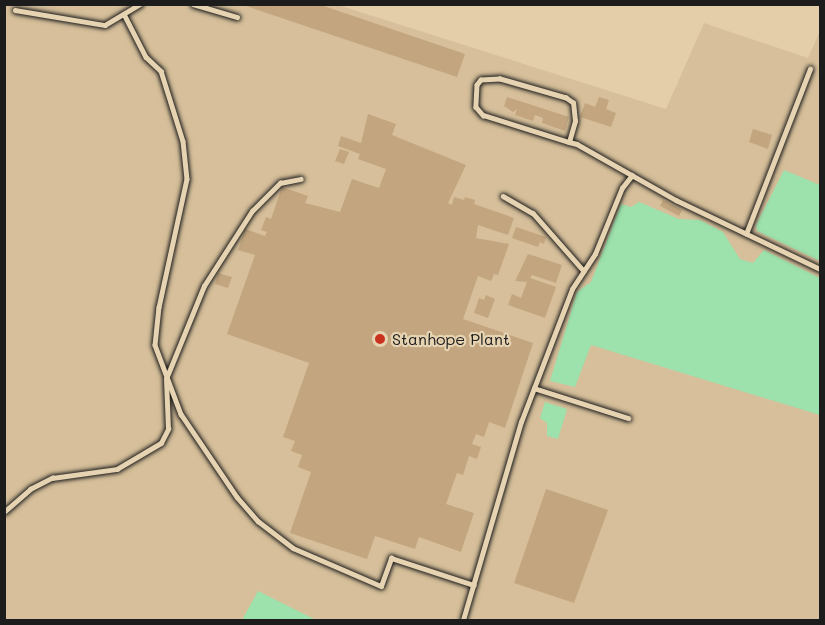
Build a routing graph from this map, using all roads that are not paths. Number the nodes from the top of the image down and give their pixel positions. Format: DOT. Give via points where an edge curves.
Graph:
graph roads {
  1 [pos="140,4"];
  2 [pos="193,4"];
  3 [pos="15,10"];
  4 [pos="124,14"];
  5 [pos="237,17"];
  6 [pos="810,69"];
  7 [pos="568,142"];
  8 [pos="632,175"];
  9 [pos="301,178"];
  10 [pos="503,196"];
  11 [pos="746,234"];
  12 [pos="820,269"];
  13 [pos="584,270"];
  14 [pos="166,379"];
  15 [pos="534,388"];
  16 [pos="628,418"];
  17 [pos="4,512"];
  18 [pos="474,585"];
  19 [pos="463,621"];
  1 -- 4 [label="lane"];
  2 -- 5 [label="lane"];
  3 -- 4 [label="lane" via="105,25"];
  4 -- 14 [label="lane" via="146,57 161,71 185,160 187,179 159,307 155,345"];
  6 -- 11 [label="lane"];
  7 -- 7 [label="lane" via="575,121 573,103 566,98 500,79 481,80 477,85 476,107 483,115"];
  7 -- 8 [label="lane"];
  8 -- 11 [label="lane"];
  8 -- 13 [label="lane" via="622,188"];
  9 -- 14 [label="lane" via="280,183 232,238 204,286"];
  10 -- 13 [label="lane" via="533,213"];
  11 -- 12 [label="lane"];
  13 -- 15 [label="lane" via="572,289"];
  14 -- 17 [label="lane" via="168,429 161,444 117,468 52,478 30,489"];
  14 -- 18 [label="lane" via="182,414 237,497 258,521 293,548 381,586 391,558"];
  15 -- 16 [label="lane"];
  15 -- 18 [label="lane"];
  18 -- 19 [label="lane"];
}
